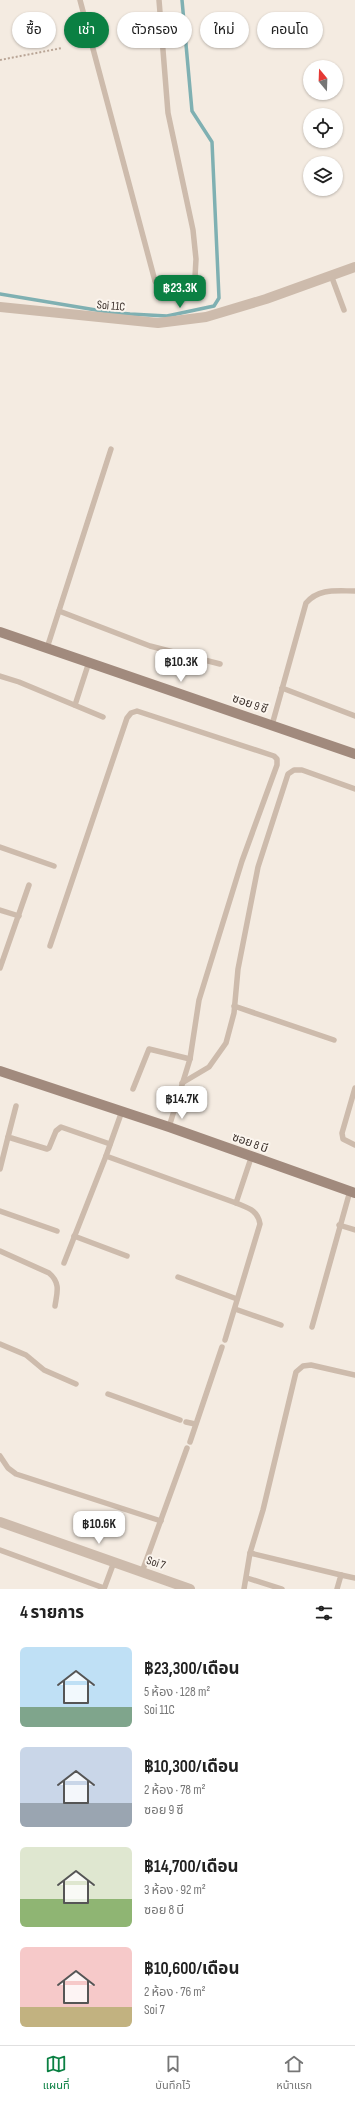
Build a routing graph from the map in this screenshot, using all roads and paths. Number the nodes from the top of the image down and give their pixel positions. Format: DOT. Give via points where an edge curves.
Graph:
graph roads {
  1 [pos="80,0"];
  2 [pos="159,0"];
  3 [pos="62,48"];
  4 [pos="0,60"];
  5 [pos="355,267"];
  6 [pos="331,275"];
  7 [pos="0,307"];
  8 [pos="344,310"];
  9 [pos="110,449"];
  10 [pos="355,591"];
  11 [pos="59,611"];
  12 [pos="0,632"];
  13 [pos="47,648"];
  14 [pos="89,662"];
  15 [pos="220,664"];
  16 [pos="0,676"];
  17 [pos="282,688"];
  18 [pos="75,705"];
  19 [pos="355,716"];
  20 [pos="103,717"];
  21 [pos="272,726"];
  22 [pos="355,754"];
  23 [pos="355,789"];
  24 [pos="0,847"];
  25 [pos="54,866"];
  26 [pos="29,885"];
  27 [pos="0,910"];
  28 [pos="19,916"];
  29 [pos="50,946"];
  30 [pos="0,968"];
  31 [pos="234,1006"];
  32 [pos="334,1040"];
  33 [pos="190,1059"];
  34 [pos="0,1071"];
  35 [pos="182,1083"];
  36 [pos="355,1088"];
  37 [pos="133,1089"];
  38 [pos="16,1106"];
  39 [pos="122,1111"];
  40 [pos="169,1127"];
  41 [pos="8,1137"];
  42 [pos="110,1144"];
  43 [pos="355,1145"];
  44 [pos="106,1156"];
  45 [pos="251,1158"];
  46 [pos="0,1169"];
  47 [pos="352,1192"];
  48 [pos="236,1203"];
  49 [pos="0,1211"];
  50 [pos="339,1225"];
  51 [pos="355,1230"];
  52 [pos="57,1231"];
  53 [pos="74,1236"];
  54 [pos="0,1251"];
  55 [pos="127,1256"];
  56 [pos="64,1263"];
  57 [pos="178,1277"];
  58 [pos="237,1299"];
  59 [pos="55,1306"];
  60 [pos="234,1308"];
  61 [pos="281,1325"];
  62 [pos="312,1327"];
  63 [pos="225,1340"];
  64 [pos="0,1344"];
  65 [pos="222,1348"];
  66 [pos="355,1375"];
  67 [pos="76,1384"];
  68 [pos="108,1394"];
  69 [pos="195,1424"];
  70 [pos="0,1456"];
  71 [pos="161,1521"];
  72 [pos="0,1522"];
  73 [pos="0,1550"];
  74 [pos="250,1553"];
  75 [pos="114,1562"];
  76 [pos="142,1572"];
  77 [pos="341,1575"];
  78 [pos="248,1578"];
  79 [pos="355,1578"];
  80 [pos="104,1589"];
  81 [pos="190,1589"];
  82 [pos="244,1589"];
  83 [pos="282,1589"];
  84 [pos="337,1589"];
  1 -- 2 [label="lane" via="155,281 166,291 191,283 195,277 196,259 193,230 168,113"];
  3 -- 4 [label="path"];
  5 -- 6 [label="street, Soi 11C"];
  6 -- 7 [label="street, Soi 11C" via="266,299 206,317 158,323"];
  6 -- 8 [label="lane"];
  9 -- 11 [label="lane"];
  10 -- 17 [label="lane" via="322,592 312,595 306,603"];
  11 -- 13 [label="lane"];
  11 -- 15 [label="lane" via="150,646"];
  12 -- 13 [label="street, ซอย 9 ซี"];
  13 -- 14 [label="street, ซอย 9 ซี"];
  14 -- 18 [label="lane"];
  14 -- 21 [label="street, ซอย 9 ซี"];
  16 -- 18 [label="lane"];
  17 -- 19 [label="lane"];
  17 -- 21 [label="lane"];
  18 -- 20 [label="lane"];
  21 -- 22 [label="street, ซอย 9 ซี"];
  23 -- 31 [label="lane" via="302,770 294,770 288,774 258,867 238,970"];
  24 -- 25 [label="lane"];
  26 -- 28 [label="lane"];
  27 -- 28 [label="lane"];
  28 -- 30 [label="lane"];
  29 -- 33 [label="lane" via="127,718 131,713 137,711 274,756 277,765 242,861 199,1000"];
  31 -- 32 [label="lane"];
  31 -- 35 [label="lane" via="226,1043 209,1067"];
  33 -- 35 [label="lane"];
  33 -- 37 [label="lane" via="149,1049"];
  34 -- 39 [label="street, ซอย 8 บี"];
  35 -- 40 [label="lane"];
  36 -- 43 [label="lane" via="342,1133 343,1139"];
  38 -- 41 [label="lane"];
  39 -- 40 [label="street, ซอย 8 บี"];
  39 -- 42 [label="lane"];
  40 -- 45 [label="street, ซอย 8 บี"];
  41 -- 42 [label="lane" via="47,1149 56,1131 61,1127"];
  41 -- 46 [label="lane"];
  42 -- 44 [label="lane"];
  44 -- 48 [label="lane"];
  44 -- 53 [label="lane"];
  45 -- 47 [label="street, ซอย 8 บี"];
  45 -- 48 [label="lane"];
  47 -- 50 [label="lane"];
  48 -- 58 [label="lane" via="256,1211 260,1224"];
  49 -- 52 [label="lane"];
  50 -- 51 [label="lane"];
  50 -- 62 [label="lane"];
  53 -- 55 [label="lane"];
  53 -- 56 [label="lane"];
  54 -- 59 [label="lane" via="55,1278 58,1285"];
  57 -- 58 [label="lane"];
  58 -- 60 [label="lane"];
  60 -- 61 [label="lane"];
  60 -- 63 [label="lane"];
  64 -- 67 [label="lane" via="26,1354 44,1370"];
  65 -- 69 [label="lane"];
  66 -- 74 [label="lane" via="311,1365 303,1366 296,1372 263,1510"];
  68 -- 69 [label="lane"];
  69 -- 71 [label="lane"];
  70 -- 71 [label="lane" via="16,1474"];
  71 -- 76 [label="lane"];
  72 -- 75 [label="street, Soi 7"];
  73 -- 80 [label="lane"];
  74 -- 77 [label="lane"];
  74 -- 78 [label="lane"];
  75 -- 76 [label="street, Soi 7"];
  75 -- 80 [label="lane"];
  76 -- 81 [label="street, Soi 7"];
  77 -- 79 [label="lane"];
  77 -- 84 [label="lane"];
  78 -- 82 [label="lane"];
  78 -- 83 [label="lane"];
}
